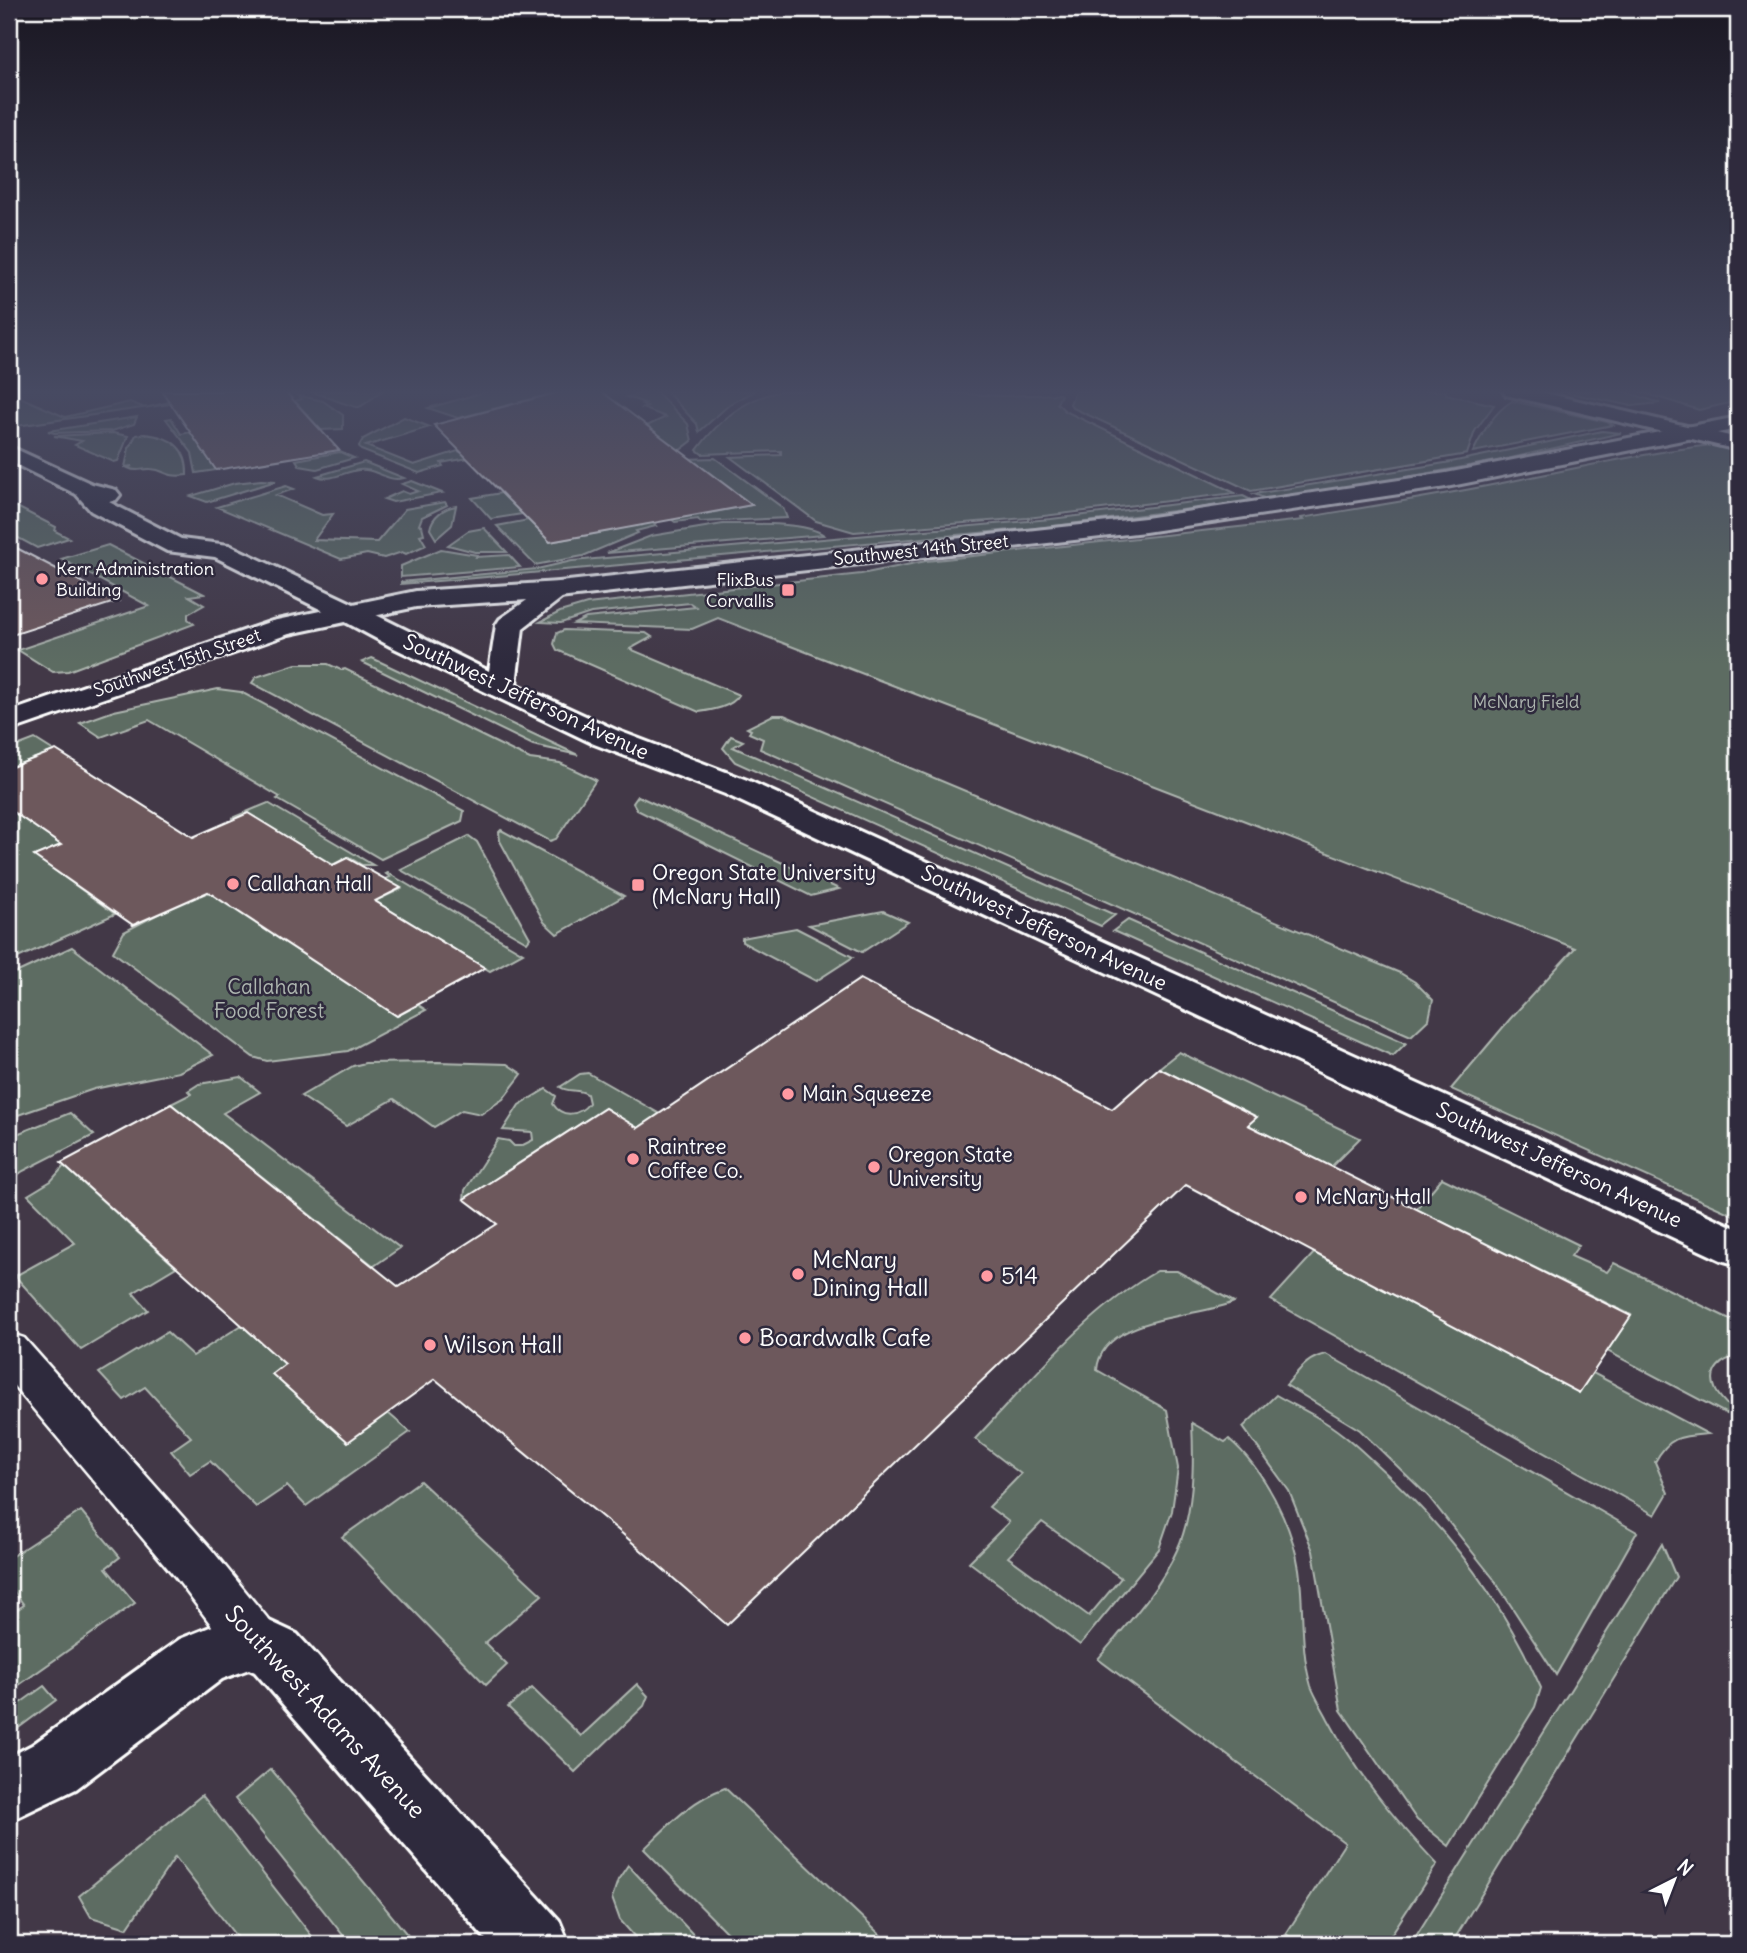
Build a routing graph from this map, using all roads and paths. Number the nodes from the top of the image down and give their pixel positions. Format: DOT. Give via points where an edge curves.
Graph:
graph roads {
  1 [pos="70,482"];
  2 [pos="1432,482"];
  3 [pos="84,489"];
  4 [pos="160,512"];
  5 [pos="190,526"];
  6 [pos="220,550"];
  7 [pos="559,590"];
  8 [pos="348,612"];
  9 [pos="501,687"];
  10 [pos="9,722"];
  11 [pos="1738,1248"];
  12 [pos="9,1350"];
  13 [pos="254,1641"];
  14 [pos="9,1790"];
  15 [pos="535,1944"];
  1 -- 3 [label="street"];
  2 -- 7 [label="street, Southwest 14th Street" via="1145,525"];
  3 -- 4 [label="street"];
  3 -- 6 [label="street" via="99,506 176,546"];
  5 -- 6 [label="street" via="210,535"];
  6 -- 8 [label="street, Southwest Jefferson Avenue"];
  7 -- 8 [label="street, Southwest 14th Street" via="416,599"];
  7 -- 9 [label="street" via="510,625"];
  8 -- 9 [label="street, Southwest Jefferson Avenue"];
  8 -- 10 [label="street, Southwest 15th Street" via="282,627"];
  9 -- 11 [label="street, Southwest Jefferson Avenue" via="605,737 748,792"];
  12 -- 13 [label="street, Southwest Adams Avenue" via="194,1564"];
  13 -- 14 [label="street" via="201,1659 54,1767"];
  13 -- 15 [label="street, Southwest Adams Avenue" via="276,1653"];
}
